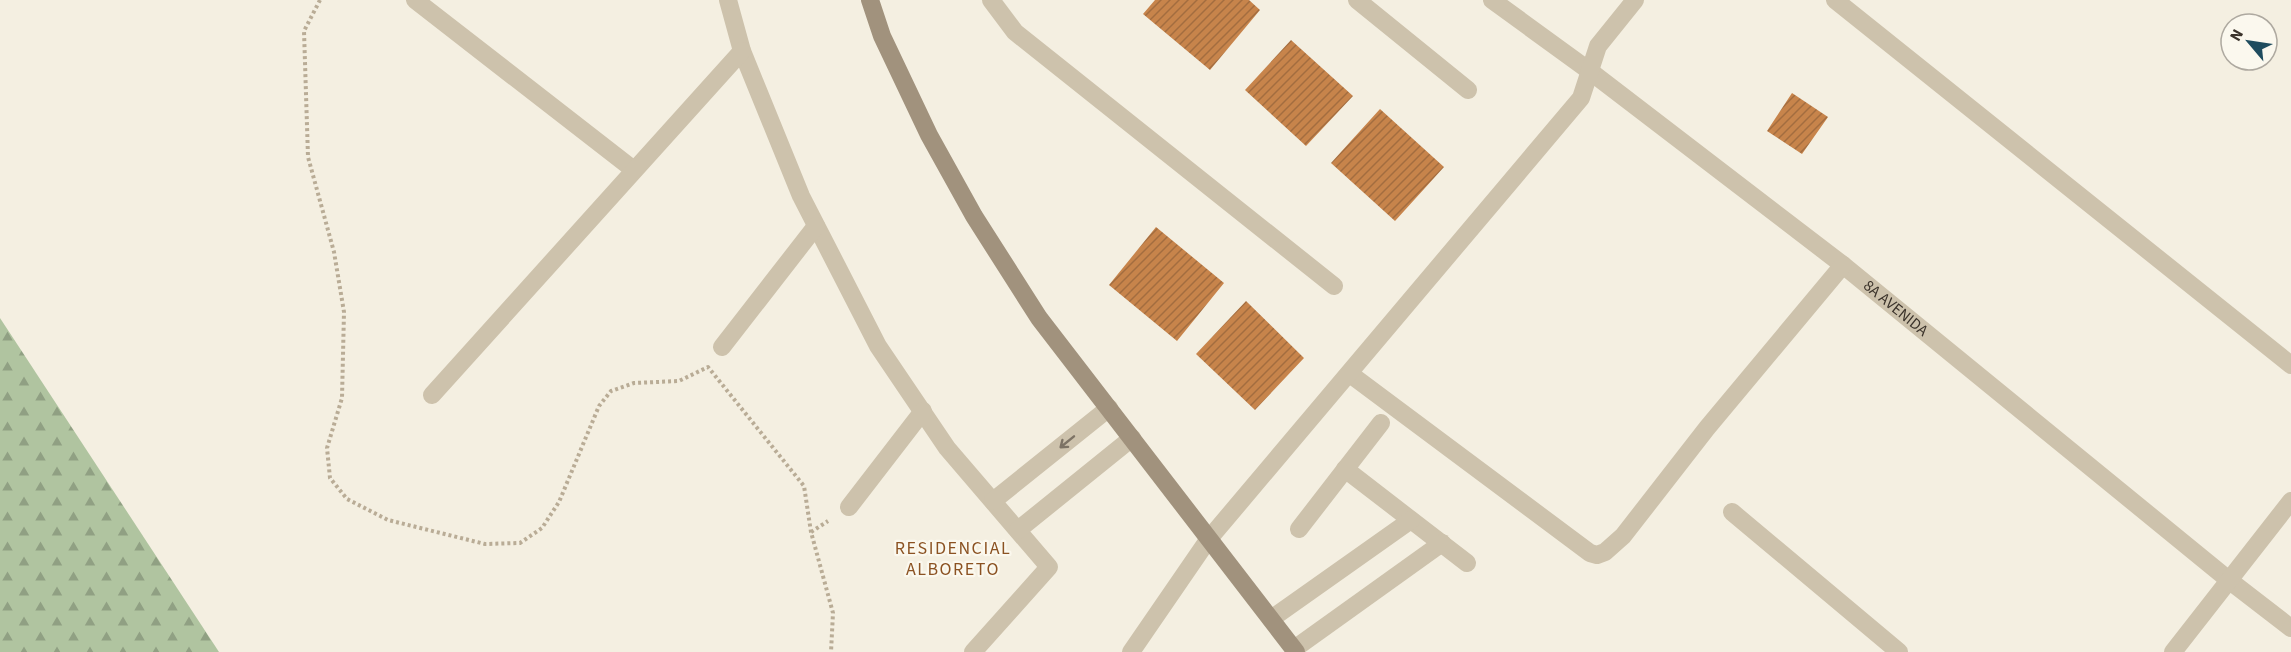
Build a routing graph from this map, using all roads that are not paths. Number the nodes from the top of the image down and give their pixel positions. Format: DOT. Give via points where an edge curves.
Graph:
graph roads {
  1 [pos="416,0"];
  2 [pos="728,0"];
  3 [pos="870,0"];
  4 [pos="991,0"];
  5 [pos="1357,0"];
  6 [pos="1492,0"];
  7 [pos="1635,0"];
  8 [pos="1835,0"];
  9 [pos="741,51"];
  10 [pos="1591,72"];
  11 [pos="1468,90"];
  12 [pos="634,170"];
  13 [pos="816,226"];
  14 [pos="1843,265"];
  15 [pos="1334,286"];
  16 [pos="722,347"];
  17 [pos="2291,365"];
  18 [pos="1350,374"];
  19 [pos="432,395"];
  20 [pos="1109,408"];
  21 [pos="923,411"];
  22 [pos="1381,423"];
  23 [pos="1132,438"];
  24 [pos="1345,469"];
  25 [pos="993,501"];
  26 [pos="2291,501"];
  27 [pos="849,507"];
  28 [pos="1732,512"];
  29 [pos="1411,520"];
  30 [pos="1299,529"];
  31 [pos="1018,530"];
  32 [pos="1208,540"];
  33 [pos="1442,543"];
  34 [pos="1467,563"];
  35 [pos="2230,581"];
  36 [pos="1271,620"];
  37 [pos="2291,628"];
  38 [pos="1295,651"];
  39 [pos="973,652"];
  40 [pos="1131,652"];
  41 [pos="1899,652"];
  42 [pos="2173,652"];
  1 -- 12 [label="street"];
  2 -- 9 [label="street"];
  3 -- 20 [label="main road" via="882,36 929,135 974,216 1040,318"];
  4 -- 15 [label="street" via="1015,32"];
  5 -- 11 [label="street"];
  6 -- 10 [label="street, 8A AVENIDA"];
  7 -- 10 [label="street" via="1599,46"];
  8 -- 17 [label="street"];
  9 -- 12 [label="street"];
  9 -- 13 [label="street"];
  10 -- 14 [label="street, 8A AVENIDA"];
  10 -- 18 [label="street" via="1581,98"];
  12 -- 19 [label="street"];
  13 -- 16 [label="street"];
  13 -- 21 [label="street" via="878,346"];
  14 -- 18 [label="street" via="1623,536 1597,555"];
  14 -- 35 [label="street, 8A AVENIDA"];
  18 -- 32 [label="street"];
  20 -- 23 [label="main road"];
  20 -- 25 [label="street, one-way"];
  21 -- 25 [label="street" via="947,448"];
  21 -- 27 [label="street"];
  22 -- 24 [label="street"];
  23 -- 31 [label="street"];
  23 -- 32 [label="main road"];
  24 -- 29 [label="street"];
  24 -- 30 [label="street"];
  25 -- 31 [label="street"];
  26 -- 35 [label="street"];
  28 -- 41 [label="street"];
  29 -- 33 [label="street"];
  29 -- 36 [label="street"];
  31 -- 39 [label="street" via="1049,567"];
  32 -- 36 [label="main road"];
  32 -- 40 [label="street"];
  33 -- 34 [label="street"];
  33 -- 38 [label="street"];
  35 -- 37 [label="street, 8A AVENIDA"];
  35 -- 42 [label="street"];
  36 -- 38 [label="main road"];
}
